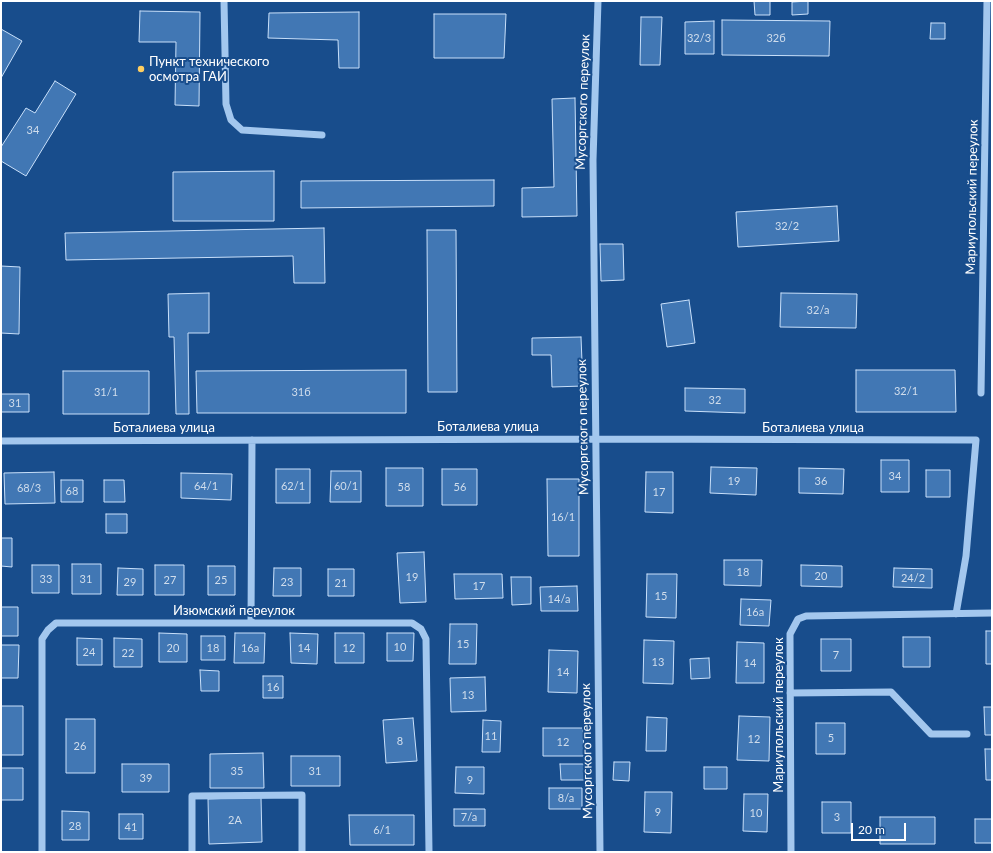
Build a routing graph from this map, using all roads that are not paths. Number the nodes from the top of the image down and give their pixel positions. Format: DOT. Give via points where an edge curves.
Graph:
graph roads {
  1 [pos="224,1"];
  2 [pos="598,1"];
  3 [pos="988,1"];
  4 [pos="322,135"];
  5 [pos="981,393"];
  6 [pos="595,439"];
  7 [pos="252,440"];
  8 [pos="1,441"];
  9 [pos="992,613"];
  10 [pos="956,614"];
  11 [pos="250,624"];
  12 [pos="790,692"];
  13 [pos="967,734"];
  14 [pos="42,852"];
  15 [pos="192,852"];
  16 [pos="302,852"];
  17 [pos="429,852"];
  18 [pos="600,852"];
  19 [pos="791,852"];
  1 -- 4 [label="street" via="226,104 231,120 242,130"];
  2 -- 6 [label="street, Мусоргского переулок" via="593,160"];
  3 -- 5 [label="street, Мариупольский переулок"];
  6 -- 7 [label="street, Боталиева улица"];
  6 -- 10 [label="street, Боталиева улица" via="976,440 966,556"];
  6 -- 18 [label="street, Мусоргского переулок"];
  7 -- 8 [label="street, Боталиева улица"];
  7 -- 11 [label="street"];
  9 -- 10 [label="street, Мариупольский переулок"];
  10 -- 12 [label="street, Мариупольский переулок" via="806,616 798,619 790,634"];
  11 -- 14 [label="street, Изюмский переулок" via="56,624 48,630 42,639"];
  11 -- 17 [label="street, Изюмский переулок" via="412,624 422,629 426,639"];
  12 -- 13 [label="street" via="891,692 931,734"];
  12 -- 19 [label="street, Мариупольский переулок"];
  15 -- 16 [label="street" via="192,796 302,795"];
}
